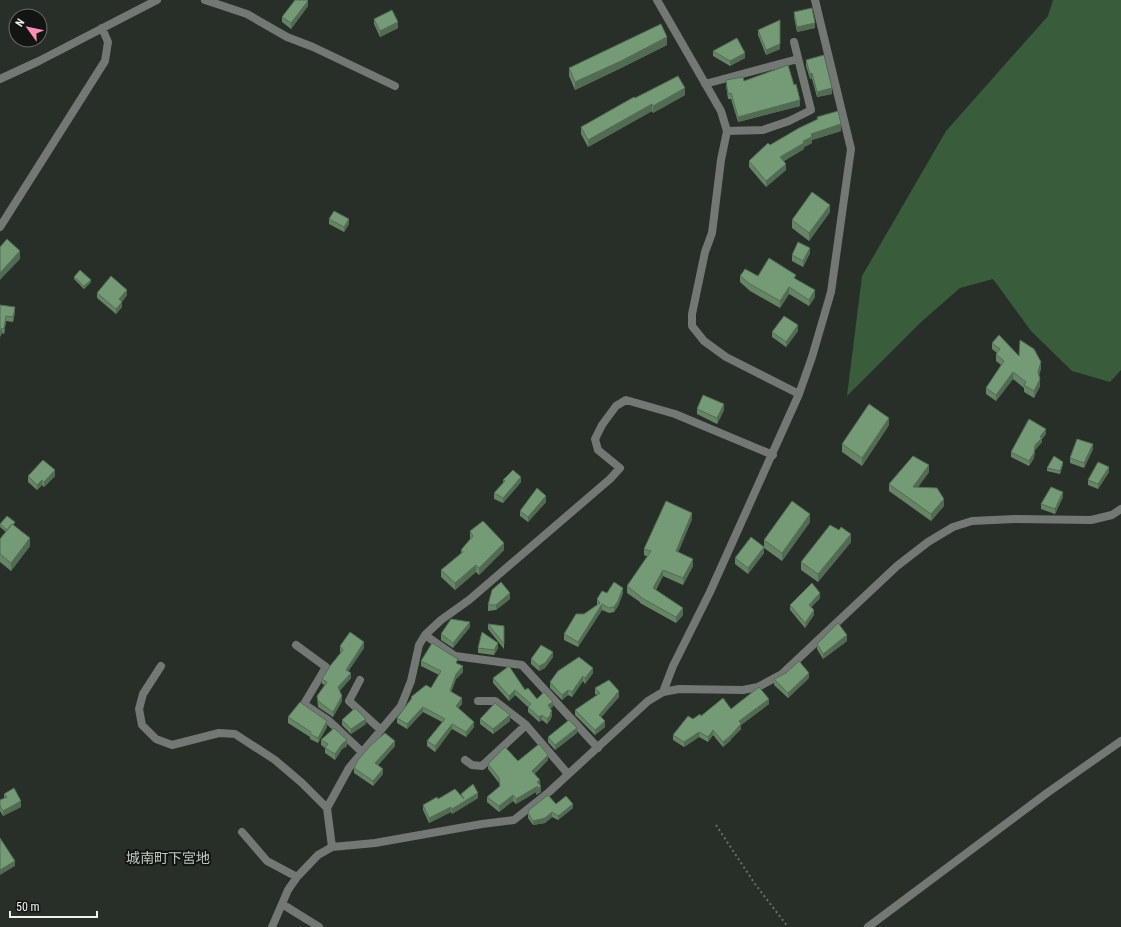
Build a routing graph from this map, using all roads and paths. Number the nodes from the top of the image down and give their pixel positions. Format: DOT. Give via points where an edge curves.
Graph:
graph roads {
  1 [pos="205,0"];
  2 [pos="657,0"];
  3 [pos="815,0"];
  4 [pos="153,1"];
  5 [pos="102,28"];
  6 [pos="794,42"];
  7 [pos="798,59"];
  8 [pos="0,79"];
  9 [pos="705,84"];
  10 [pos="395,86"];
  11 [pos="727,131"];
  12 [pos="0,227"];
  13 [pos="799,394"];
  14 [pos="773,455"];
  15 [pos="1121,509"];
  16 [pos="425,635"];
  17 [pos="296,644"];
  18 [pos="161,666"];
  19 [pos="360,680"];
  20 [pos="663,692"];
  21 [pos="478,701"];
  22 [pos="526,725"];
  23 [pos="381,730"];
  24 [pos="1121,741"];
  25 [pos="598,748"];
  26 [pos="362,752"];
  27 [pos="465,760"];
  28 [pos="568,774"];
  29 [pos="327,808"];
  30 [pos="716,824"];
  31 [pos="242,832"];
  32 [pos="332,847"];
  33 [pos="297,877"];
  34 [pos="282,904"];
  35 [pos="272,927"];
  36 [pos="319,927"];
  37 [pos="788,927"];
  38 [pos="868,927"];
  1 -- 10 [label="street" via="247,14 287,37"];
  2 -- 9 [label="street"];
  3 -- 13 [label="street" via="851,149 830,292"];
  4 -- 5 [label="street"];
  5 -- 8 [label="street"];
  5 -- 12 [label="street" via="108,42 105,61"];
  6 -- 7 [label="street"];
  7 -- 9 [label="street"];
  7 -- 11 [label="street" via="811,110 763,130"];
  9 -- 11 [label="street" via="721,111"];
  11 -- 13 [label="street" via="712,233 705,252 692,314 692,326 704,341 726,357"];
  13 -- 14 [label="street"];
  14 -- 16 [label="street" via="675,414 626,400 616,406 595,439 598,450 620,468 475,595"];
  14 -- 20 [label="street"];
  15 -- 20 [label="street" via="1112,515 1091,520 972,521 953,527 897,566 782,674 758,687 743,690 679,689"];
  16 -- 23 [label="street" via="419,645 412,681 401,706"];
  16 -- 25 [label="street" via="455,656 522,666"];
  17 -- 26 [label="street" via="326,667 304,704 328,720"];
  18 -- 29 [label="street" via="142,694 139,708 142,725 156,739 172,745 219,733 235,734 275,760"];
  19 -- 23 [label="street" via="349,701"];
  20 -- 25 [label="street" via="648,701"];
  21 -- 22 [label="street" via="495,701"];
  22 -- 27 [label="street" via="482,766 472,765"];
  22 -- 28 [label="street"];
  23 -- 26 [label="street"];
  24 -- 38 [label="street"];
  25 -- 28 [label="street"];
  26 -- 29 [label="street" via="349,768"];
  28 -- 32 [label="street" via="514,820 375,843"];
  29 -- 32 [label="street"];
  30 -- 37 [label="path" via="755,884"];
  31 -- 33 [label="street" via="267,861"];
  32 -- 33 [label="street" via="318,855"];
  33 -- 34 [label="street"];
  34 -- 35 [label="street"];
  34 -- 36 [label="street"];
}
